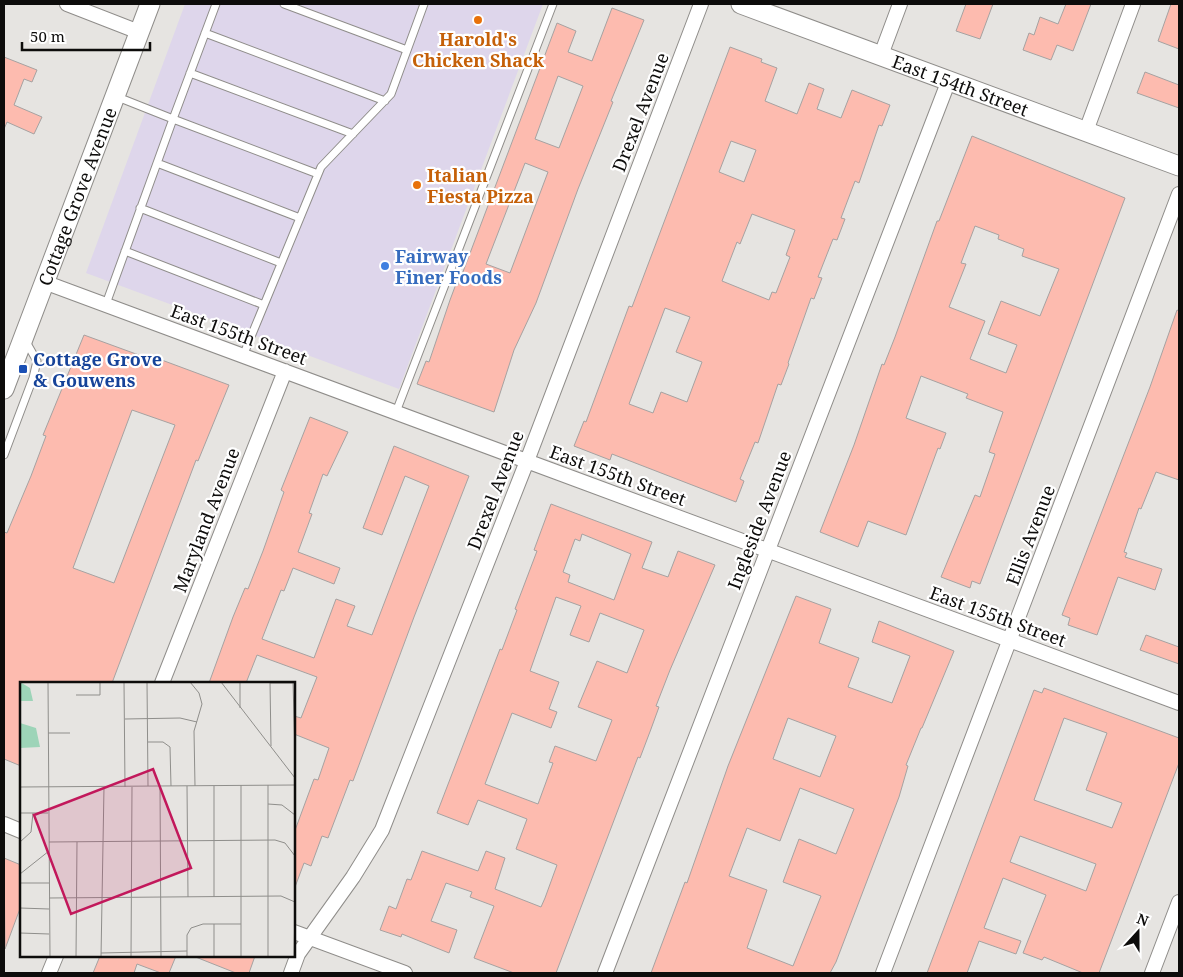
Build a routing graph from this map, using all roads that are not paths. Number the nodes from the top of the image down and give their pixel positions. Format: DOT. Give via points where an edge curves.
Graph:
graph roads {
  1 [pos="67,4"];
  2 [pos="150,4"];
  3 [pos="216,4"];
  4 [pos="284,4"];
  5 [pos="423,4"];
  6 [pos="553,4"];
  7 [pos="701,4"];
  8 [pos="743,4"];
  9 [pos="900,4"];
  10 [pos="1133,4"];
  11 [pos="139,32"];
  12 [pos="205,33"];
  13 [pos="408,50"];
  14 [pos="881,55"];
  15 [pos="190,73"];
  16 [pos="948,80"];
  17 [pos="115,96"];
  18 [pos="385,101"];
  19 [pos="173,119"];
  20 [pos="1086,131"];
  21 [pos="353,134"];
  22 [pos="157,163"];
  23 [pos="1179,166"];
  24 [pos="318,174"];
  25 [pos="1179,194"];
  26 [pos="140,208"];
  27 [pos="300,218"];
  28 [pos="125,251"];
  29 [pos="282,263"];
  30 [pos="44,282"];
  31 [pos="106,304"];
  32 [pos="264,305"];
  33 [pos="23,337"];
  34 [pos="243,356"];
  35 [pos="9,365"];
  36 [pos="285,371"];
  37 [pos="4,389"];
  38 [pos="396,412"];
  39 [pos="4,455"];
  40 [pos="527,461"];
  41 [pos="767,550"];
  42 [pos="1010,640"];
  43 [pos="162,682"];
  44 [pos="1179,703"];
  45 [pos="4,824"];
  46 [pos="20,831"];
  47 [pos="1179,902"];
  48 [pos="295,932"];
  49 [pos="311,938"];
  50 [pos="56,957"];
  51 [pos="49,973"];
  52 [pos="291,973"];
  53 [pos="405,973"];
  54 [pos="606,973"];
  55 [pos="882,973"];
  56 [pos="1152,973"];
  1 -- 11 [label="street"];
  2 -- 11 [label="street, Cottage Grove Avenue"];
  3 -- 12 [label="lane"];
  4 -- 13 [label="lane"];
  5 -- 13 [label="lane"];
  6 -- 38 [label="lane"];
  7 -- 40 [label="street, Drexel Avenue"];
  8 -- 14 [label="street, East 154th Street"];
  9 -- 14 [label="street"];
  10 -- 20 [label="street"];
  11 -- 17 [label="street, Cottage Grove Avenue"];
  12 -- 15 [label="lane"];
  12 -- 18 [label="lane"];
  13 -- 18 [label="lane" via="391,94"];
  14 -- 16 [label="street, East 154th Street"];
  15 -- 19 [label="lane"];
  15 -- 21 [label="lane"];
  16 -- 20 [label="street, East 154th Street"];
  16 -- 41 [label="street, Ingleside Avenue"];
  17 -- 19 [label="lane"];
  17 -- 30 [label="street, Cottage Grove Avenue"];
  18 -- 21 [label="lane"];
  19 -- 22 [label="lane"];
  19 -- 24 [label="lane"];
  20 -- 23 [label="street, East 154th Street"];
  21 -- 24 [label="lane"];
  22 -- 26 [label="lane"];
  22 -- 27 [label="lane"];
  24 -- 27 [label="lane"];
  25 -- 42 [label="street, Ellis Avenue"];
  26 -- 28 [label="lane"];
  26 -- 29 [label="lane"];
  27 -- 29 [label="lane"];
  28 -- 31 [label="lane"];
  28 -- 32 [label="lane"];
  29 -- 32 [label="lane"];
  30 -- 31 [label="street, East 155th Street"];
  30 -- 33 [label="street, Cottage Grove Avenue"];
  31 -- 34 [label="street, East 155th Street"];
  32 -- 34 [label="lane"];
  33 -- 35 [label="street, Cottage Grove Avenue"];
  33 -- 39 [label="lane" via="37,361"];
  34 -- 36 [label="street, East 155th Street"];
  35 -- 37 [label="street, Cottage Grove Avenue"];
  36 -- 38 [label="street, East 155th Street"];
  36 -- 43 [label="street, Maryland Avenue"];
  38 -- 40 [label="street, East 155th Street"];
  40 -- 41 [label="street, East 155th Street"];
  40 -- 49 [label="street, Drexel Avenue" via="382,830"];
  41 -- 42 [label="street, East 155th Street"];
  41 -- 54 [label="street, Ingleside Avenue"];
  42 -- 44 [label="street, East 155th Street"];
  42 -- 55 [label="street, Ellis Avenue"];
  45 -- 46 [label="street"];
  47 -- 56 [label="street"];
  48 -- 49 [label="street"];
  49 -- 52 [label="street, Drexel Avenue" via="298,954"];
  49 -- 53 [label="street"];
  50 -- 51 [label="street"];
}
